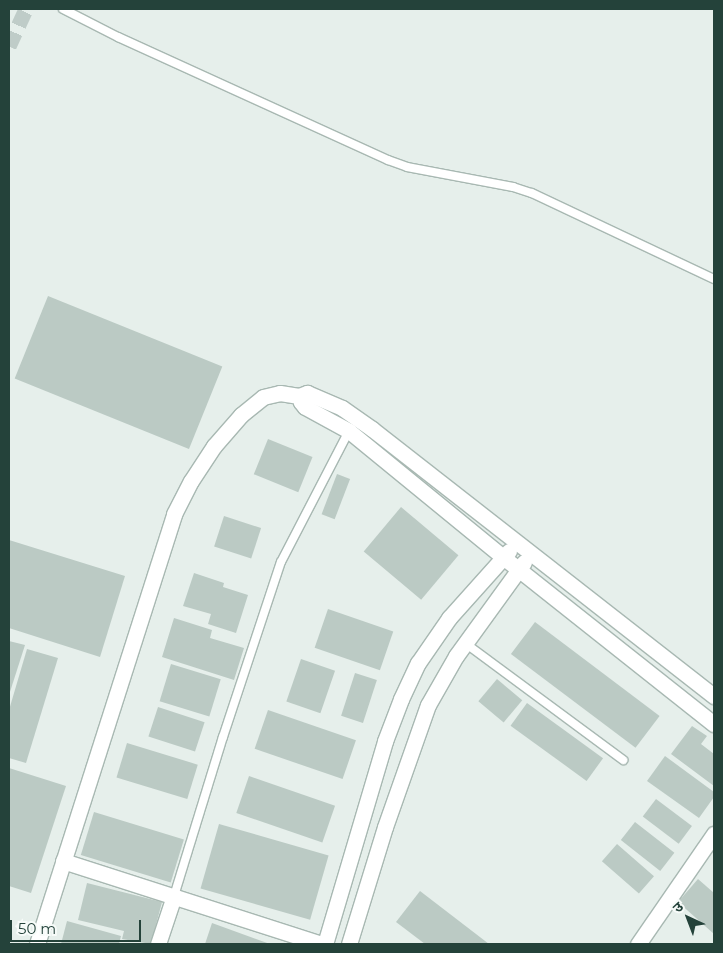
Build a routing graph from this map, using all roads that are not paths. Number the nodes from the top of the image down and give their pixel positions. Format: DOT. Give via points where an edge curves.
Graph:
graph roads {
  1 [pos="63,9"];
  2 [pos="714,279"];
  3 [pos="299,396"];
  4 [pos="349,431"];
  5 [pos="516,541"];
  6 [pos="532,554"];
  7 [pos="503,557"];
  8 [pos="518,570"];
  9 [pos="465,643"];
  10 [pos="714,696"];
  11 [pos="714,724"];
  12 [pos="623,760"];
  13 [pos="714,834"];
  14 [pos="63,861"];
  15 [pos="174,896"];
  16 [pos="37,944"];
  17 [pos="158,944"];
  18 [pos="323,944"];
  19 [pos="349,944"];
  20 [pos="638,944"];
  1 -- 2 [label="lane" via="388,160 407,167 532,193"];
  3 -- 4 [label="street" via="305,407"];
  3 -- 5 [label="street" via="314,394 342,408"];
  3 -- 14 [label="street" via="280,393 263,397 241,415 214,446 174,514"];
  4 -- 7 [label="street"];
  4 -- 15 [label="lane" via="281,562 222,737"];
  5 -- 6 [label="street"];
  5 -- 7 [label="street"];
  6 -- 8 [label="street"];
  6 -- 10 [label="street"];
  7 -- 8 [label="street"];
  7 -- 18 [label="street" via="449,618 418,663 385,741"];
  8 -- 9 [label="street"];
  8 -- 11 [label="street"];
  9 -- 12 [label="lane"];
  9 -- 19 [label="street" via="428,705 413,743"];
  13 -- 20 [label="street"];
  14 -- 15 [label="street"];
  14 -- 16 [label="street"];
  15 -- 17 [label="street"];
  15 -- 18 [label="street"];
}
